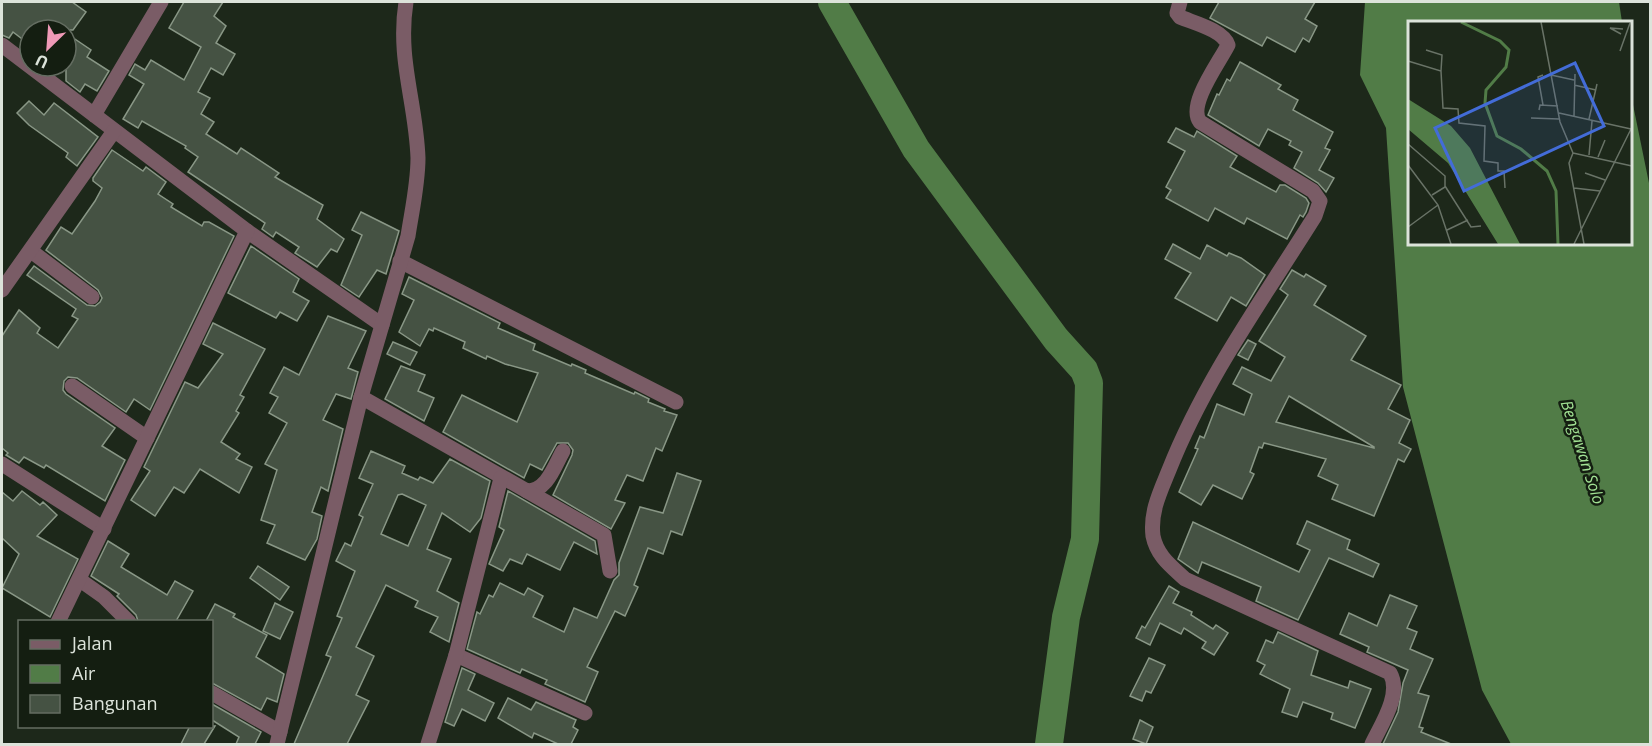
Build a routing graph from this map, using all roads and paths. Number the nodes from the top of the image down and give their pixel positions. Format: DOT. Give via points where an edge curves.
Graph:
graph roads {
  1 [pos="161,2"];
  2 [pos="406,2"];
  3 [pos="1180,2"];
  4 [pos="2,45"];
  5 [pos="94,115"];
  6 [pos="114,131"];
  7 [pos="247,231"];
  8 [pos="31,251"];
  9 [pos="400,261"];
  10 [pos="2,290"];
  11 [pos="92,297"];
  12 [pos="382,325"];
  13 [pos="72,386"];
  14 [pos="361,398"];
  15 [pos="676,402"];
  16 [pos="147,438"];
  17 [pos="563,451"];
  18 [pos="2,464"];
  19 [pos="501,478"];
  20 [pos="527,491"];
  21 [pos="104,529"];
  22 [pos="610,571"];
  23 [pos="80,580"];
  24 [pos="59,620"];
  25 [pos="128,620"];
  26 [pos="456,655"];
  27 [pos="213,694"];
  28 [pos="585,713"];
  29 [pos="278,738"];
  30 [pos="428,744"];
  31 [pos="1372,744"];
  1 -- 5 [label="street"];
  2 -- 9 [label="street" via="402,38 418,158 413,208"];
  3 -- 31 [label="street" via="1180,17 1226,39 1228,45 1196,104 1196,117 1313,191 1320,201 1315,216 1217,371 1184,433 1153,509 1154,537 1161,558 1185,579 1390,674 1396,682 1393,695"];
  4 -- 5 [label="street"];
  5 -- 6 [label="street"];
  6 -- 7 [label="street"];
  6 -- 8 [label="street"];
  7 -- 12 [label="street"];
  7 -- 16 [label="street"];
  8 -- 10 [label="street"];
  8 -- 11 [label="street"];
  9 -- 12 [label="street"];
  9 -- 15 [label="street"];
  12 -- 14 [label="street"];
  13 -- 16 [label="street"];
  14 -- 19 [label="street"];
  14 -- 29 [label="street"];
  16 -- 21 [label="street"];
  17 -- 20 [label="street" via="544,486"];
  18 -- 21 [label="street"];
  19 -- 20 [label="street"];
  19 -- 26 [label="street"];
  20 -- 22 [label="street" via="604,535"];
  21 -- 23 [label="street"];
  23 -- 24 [label="street"];
  23 -- 25 [label="street"];
  26 -- 28 [label="street"];
  26 -- 30 [label="street"];
  27 -- 29 [label="street"];
}
